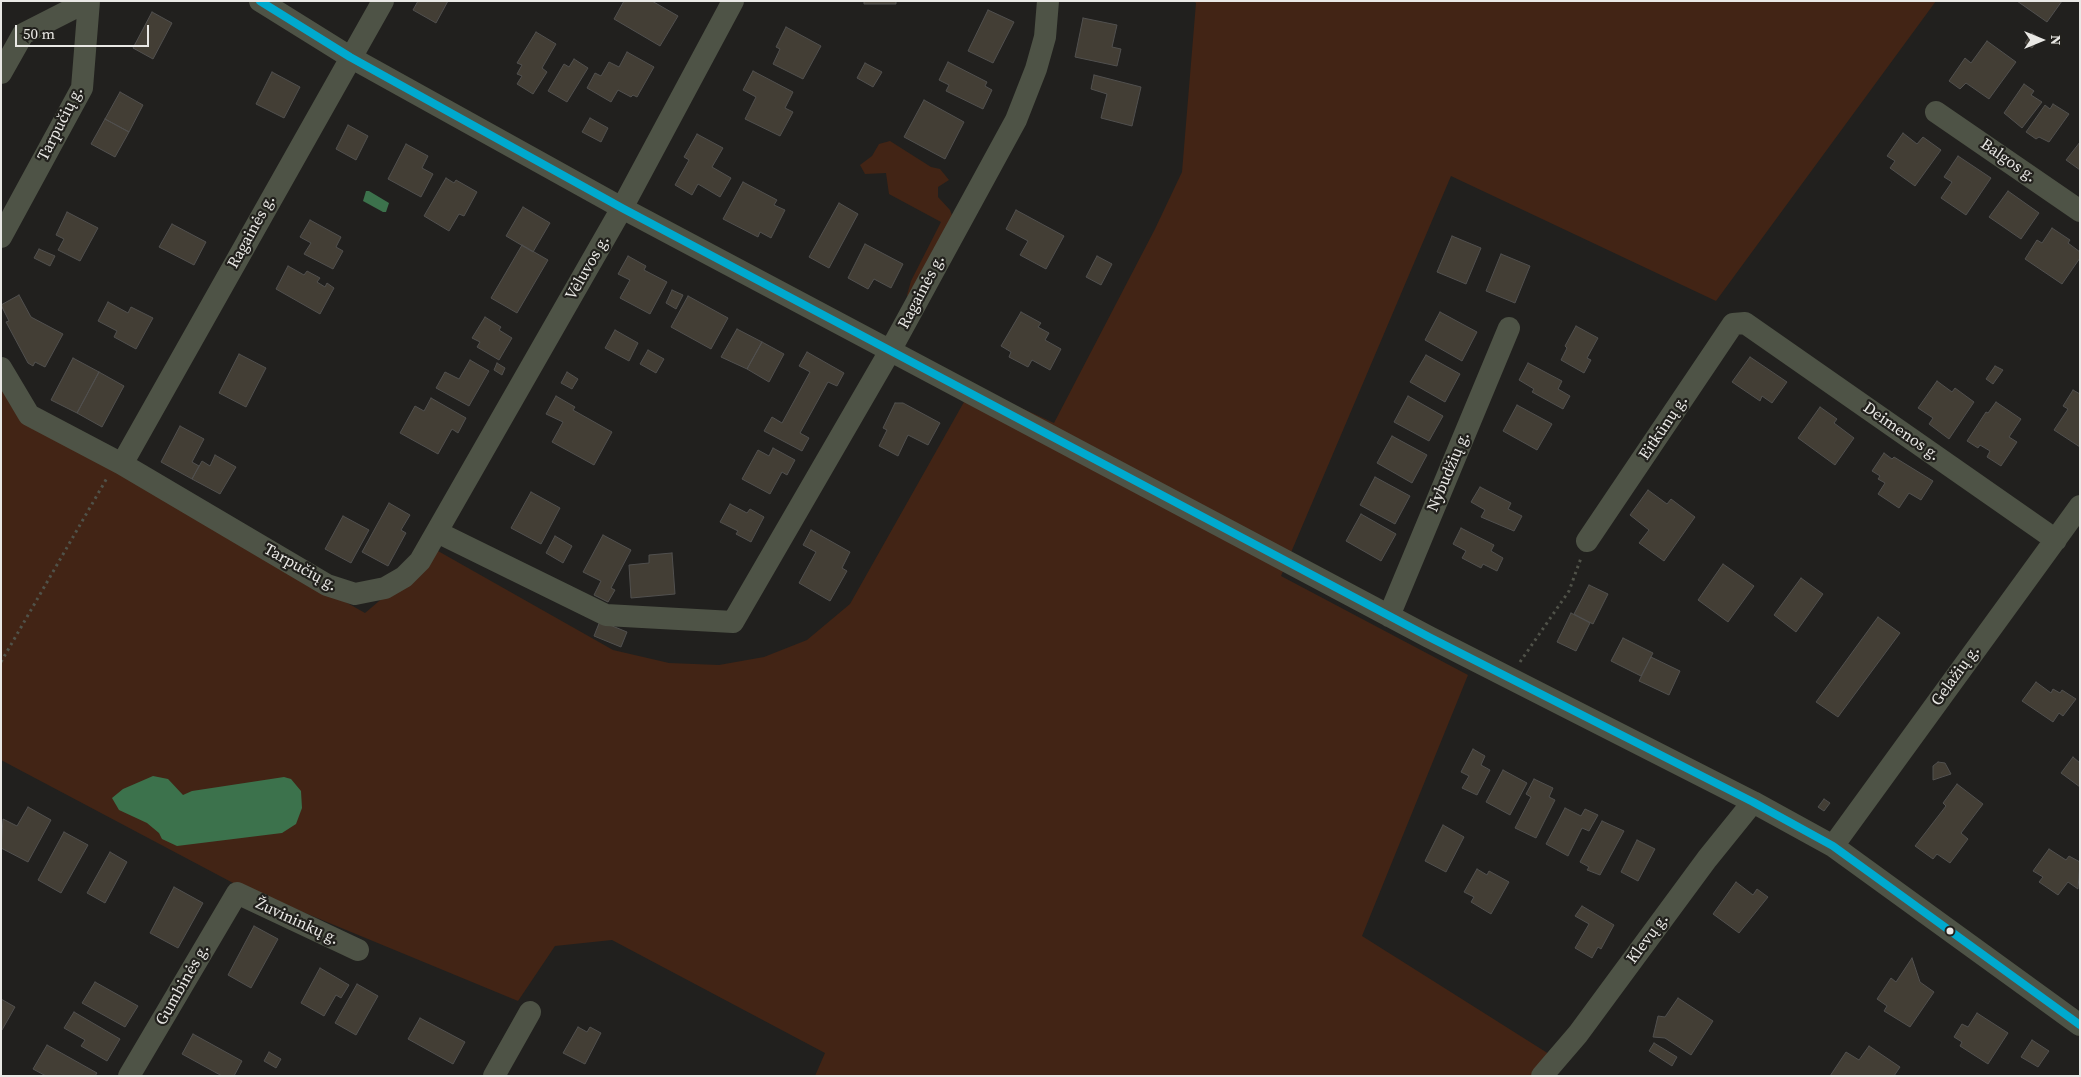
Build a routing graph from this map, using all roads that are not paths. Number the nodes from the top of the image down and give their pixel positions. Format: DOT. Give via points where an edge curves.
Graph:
graph roads {
  1 [pos="88,1"];
  2 [pos="260,1"];
  3 [pos="383,1"];
  4 [pos="733,1"];
  5 [pos="1048,1"];
  6 [pos="350,57"];
  7 [pos="1,73"];
  8 [pos="1936,112"];
  9 [pos="622,208"];
  10 [pos="2080,211"];
  11 [pos="1,237"];
  12 [pos="1746,324"];
  13 [pos="1509,328"];
  14 [pos="890,351"];
  15 [pos="1,368"];
  16 [pos="122,464"];
  17 [pos="2080,506"];
  18 [pos="437,532"];
  19 [pos="2056,540"];
  20 [pos="1588,541"];
  21 [pos="1390,616"];
  22 [pos="1753,802"];
  23 [pos="1833,846"];
  24 [pos="236,893"];
  25 [pos="358,950"];
  26 [pos="530,1012"];
  27 [pos="2080,1025"];
  28 [pos="129,1076"];
  29 [pos="494,1076"];
  30 [pos="1542,1076"];
  1 -- 7 [label="street" via="23,34"];
  1 -- 11 [label="street, Tarpučių g." via="82,88"];
  2 -- 6 [label="street"];
  3 -- 6 [label="street, Ragainės g."];
  4 -- 9 [label="street, Vėluvos g."];
  5 -- 14 [label="street, Ragainės g." via="1045,37 1016,120"];
  6 -- 9 [label="street"];
  6 -- 16 [label="street, Ragainės g."];
  8 -- 10 [label="street, Balgos g."];
  9 -- 14 [label="street"];
  9 -- 18 [label="street, Vėluvos g."];
  12 -- 19 [label="street, Deimenos g."];
  12 -- 20 [label="street, Eitkūnų g." via="1733,324"];
  13 -- 21 [label="street, Nybudžių g."];
  14 -- 18 [label="street, Ragainės g." via="733,622 606,615"];
  14 -- 21 [label="street"];
  15 -- 16 [label="street, Tarpučių g." via="29,415"];
  16 -- 18 [label="street, Tarpučių g." via="327,586 341,591 355,594 385,588 404,577 420,561"];
  17 -- 19 [label="street, Gelažių g."];
  19 -- 23 [label="street, Gelažių g."];
  21 -- 22 [label="street"];
  22 -- 23 [label="street"];
  22 -- 30 [label="street, Klevų g." via="1578,1034"];
  23 -- 27 [label="street"];
  24 -- 25 [label="street, Žuvininkų g."];
  24 -- 28 [label="street, Gumbinės g."];
  26 -- 29 [label="street"];
}
